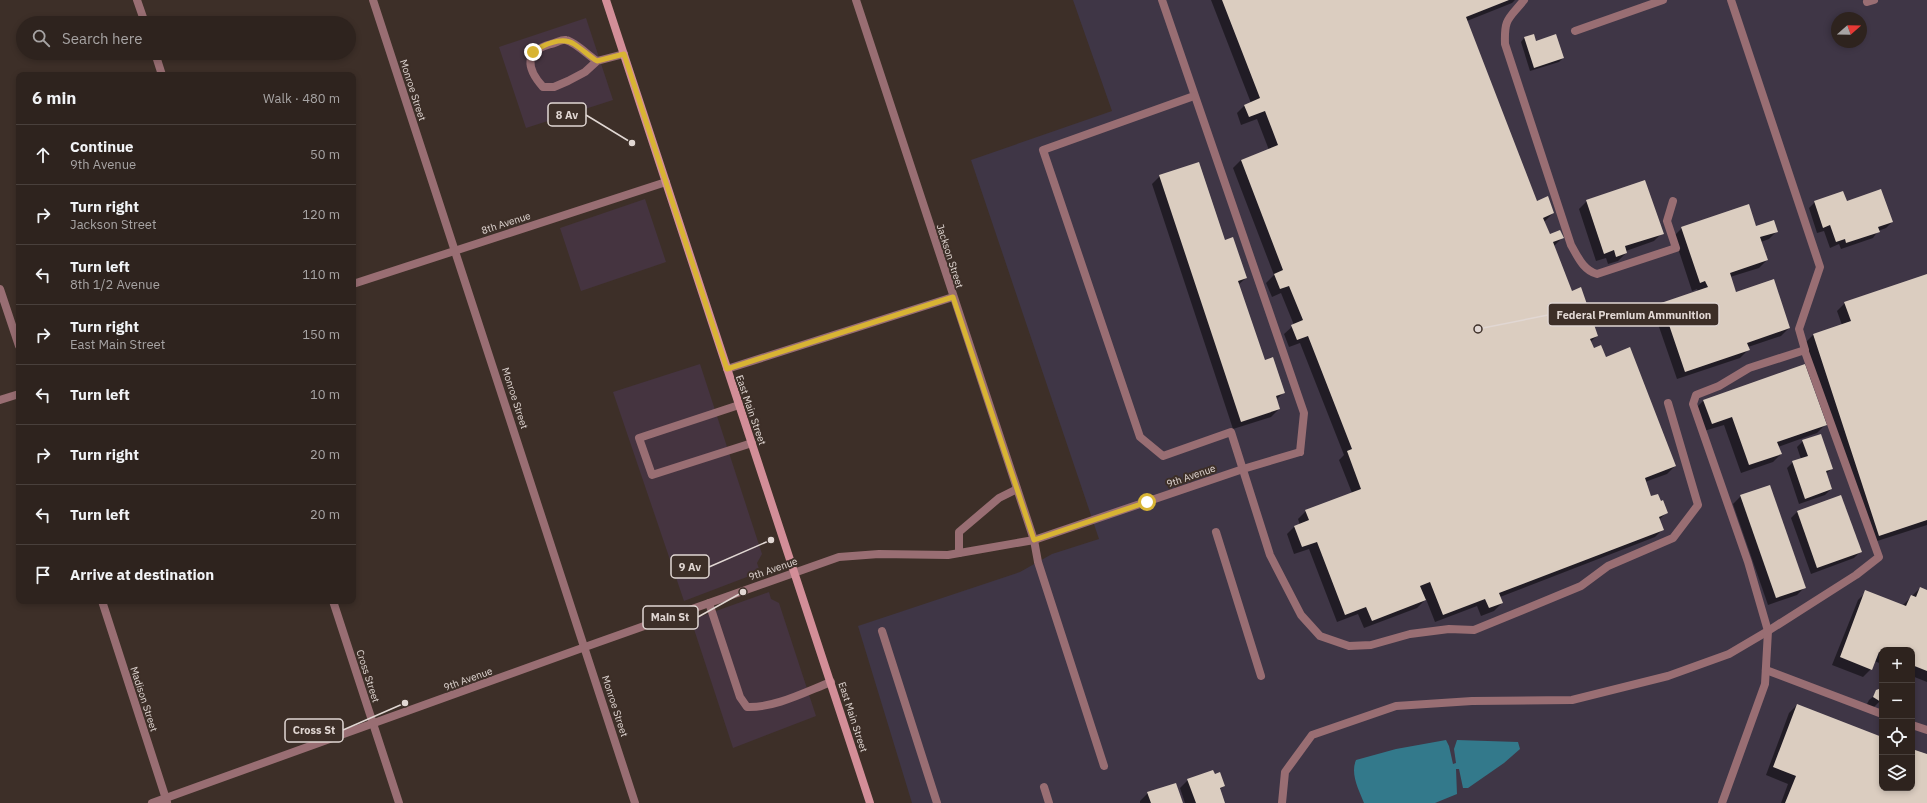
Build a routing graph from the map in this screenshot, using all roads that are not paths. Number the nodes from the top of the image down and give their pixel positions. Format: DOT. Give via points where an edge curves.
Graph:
graph roads {
  1 [pos="137,0"];
  2 [pos="374,0"];
  3 [pos="606,0"];
  4 [pos="856,0"];
  5 [pos="1162,0"];
  6 [pos="1524,0"];
  7 [pos="1663,0"];
  8 [pos="1731,0"];
  9 [pos="143,16"];
  10 [pos="1575,31"];
  11 [pos="624,54"];
  12 [pos="157,60"];
  13 [pos="597,61"];
  14 [pos="161,72"];
  15 [pos="1194,96"];
  16 [pos="666,182"];
  17 [pos="1673,201"];
  18 [pos="456,250"];
  19 [pos="356,283"];
  20 [pos="0,289"];
  21 [pos="953,297"];
  22 [pos="16,337"];
  23 [pos="1804,349"];
  24 [pos="727,369"];
  25 [pos="16,395"];
  26 [pos="0,400"];
  27 [pos="1668,403"];
  28 [pos="739,405"];
  29 [pos="752,443"];
  30 [pos="1244,469"];
  31 [pos="1017,489"];
  32 [pos="1216,532"];
  33 [pos="1034,540"];
  34 [pos="959,553"];
  35 [pos="795,572"];
  36 [pos="709,603"];
  37 [pos="103,604"];
  38 [pos="334,604"];
  39 [pos="882,631"];
  40 [pos="1768,631"];
  41 [pos="585,647"];
  42 [pos="1766,670"];
  43 [pos="1261,676"];
  44 [pos="830,682"];
  45 [pos="1879,713"];
  46 [pos="372,724"];
  47 [pos="1915,726"];
  48 [pos="1927,730"];
  49 [pos="1104,766"];
  50 [pos="1044,787"];
  51 [pos="167,801"];
  52 [pos="152,803"];
  53 [pos="399,803"];
  54 [pos="635,803"];
  55 [pos="870,803"];
  56 [pos="937,803"];
  57 [pos="1049,803"];
  58 [pos="1282,803"];
  59 [pos="1722,803"];
  1 -- 9 [label="street"];
  2 -- 18 [label="street, Monroe Street"];
  3 -- 11 [label="main road, East Main Street"];
  4 -- 21 [label="street, Jackson Street"];
  5 -- 15 [label="street"];
  6 -- 17 [label="street" via="1506,20 1505,44 1571,245 1583,265 1590,272 1597,274 1676,248 1667,221"];
  7 -- 10 [label="street"];
  8 -- 23 [label="street" via="1820,268 1799,329"];
  11 -- 13 [label="street"];
  11 -- 16 [label="main road, East Main Street"];
  12 -- 14 [label="street"];
  13 -- 13 [label="street" via="574,43 565,40 542,46 533,52 530,61 535,78 543,87 554,87 568,81 585,72"];
  15 -- 30 [label="street, 9th Avenue" via="1304,413 1300,452"];
  15 -- 30 [label="street" via="1043,150 1140,437 1162,456 1232,432"];
  16 -- 18 [label="street, 8th Avenue"];
  16 -- 24 [label="main road, East Main Street"];
  18 -- 19 [label="street, 8th Avenue"];
  18 -- 41 [label="street, Monroe Street"];
  20 -- 22 [label="street"];
  21 -- 24 [label="street"];
  21 -- 31 [label="street, Jackson Street"];
  23 -- 40 [label="street" via="1879,558"];
  23 -- 40 [label="street" via="1750,368 1720,386 1696,395 1693,404 1748,562"];
  24 -- 28 [label="main road, East Main Street"];
  25 -- 26 [label="street"];
  27 -- 30 [label="street" via="1698,505 1673,538 1608,566 1581,586 1474,630 1449,629 1410,634 1371,645 1348,646 1320,636 1300,615 1270,555"];
  28 -- 29 [label="main road, East Main Street"];
  28 -- 29 [label="street" via="639,438 652,475"];
  29 -- 35 [label="main road, East Main Street"];
  30 -- 33 [label="street, 9th Avenue"];
  31 -- 33 [label="street, Jackson Street"];
  31 -- 34 [label="street" via="999,498 959,532"];
  32 -- 43 [label="street"];
  33 -- 34 [label="street, 9th Avenue"];
  33 -- 49 [label="street, Jackson Street" via="1041,573"];
  34 -- 35 [label="street, 9th Avenue" via="839,557"];
  35 -- 36 [label="street, 9th Avenue"];
  35 -- 44 [label="main road, East Main Street"];
  36 -- 41 [label="street, 9th Avenue"];
  36 -- 44 [label="street" via="740,697 747,707 757,707 788,698"];
  37 -- 51 [label="street, Madison Street"];
  38 -- 46 [label="street, Cross Street"];
  39 -- 56 [label="street"];
  40 -- 42 [label="street"];
  40 -- 58 [label="street" via="1729,654 1668,676 1572,700 1472,701 1396,706 1312,735 1285,772"];
  41 -- 46 [label="street, 9th Avenue"];
  41 -- 54 [label="street, Monroe Street"];
  42 -- 45 [label="street"];
  42 -- 59 [label="street" via="1765,684"];
  44 -- 55 [label="main road, East Main Street"];
  46 -- 51 [label="street, 9th Avenue"];
  46 -- 53 [label="street, Cross Street"];
  47 -- 48 [label="street"];
  50 -- 57 [label="street"];
  51 -- 52 [label="street, 9th Avenue"];
}
